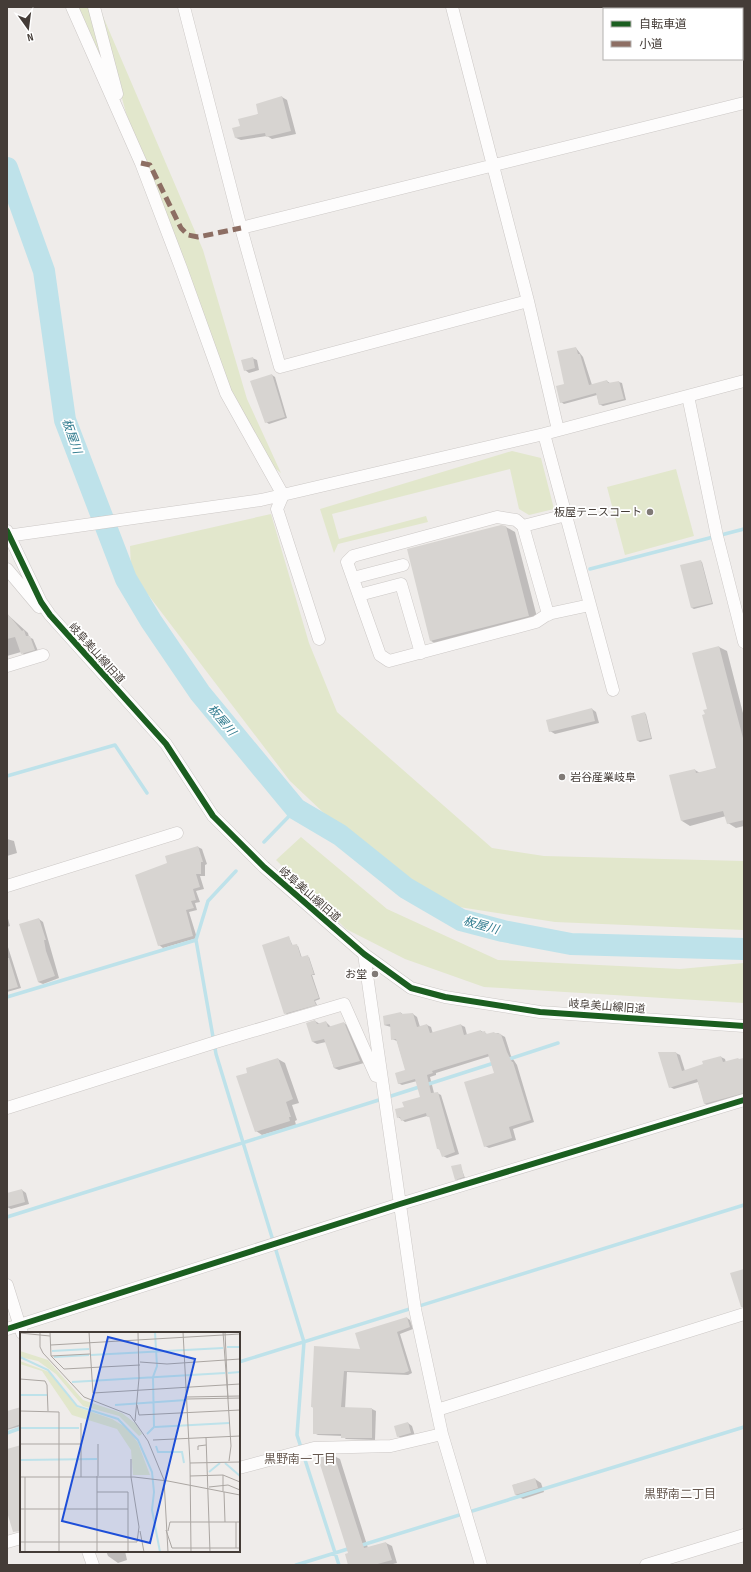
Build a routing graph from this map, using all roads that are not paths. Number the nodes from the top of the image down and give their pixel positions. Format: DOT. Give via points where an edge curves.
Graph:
graph roads {
  1 [pos="72,7"];
  2 [pos="94,7"];
  3 [pos="184,7"];
  4 [pos="452,7"];
  5 [pos="744,103"];
  6 [pos="116,104"];
  7 [pos="492,167"];
  8 [pos="241,228"];
  9 [pos="528,301"];
  10 [pos="744,381"];
  11 [pos="688,396"];
  12 [pos="558,430"];
  13 [pos="544,434"];
  14 [pos="283,494"];
  15 [pos="566,515"];
  16 [pos="523,526"];
  17 [pos="7,534"];
  18 [pos="403,565"];
  19 [pos="7,569"];
  20 [pos="353,578"];
  21 [pos="359,595"];
  22 [pos="590,605"];
  23 [pos="548,614"];
  24 [pos="50,615"];
  25 [pos="319,640"];
  26 [pos="744,642"];
  27 [pos="421,653"];
  28 [pos="43,655"];
  29 [pos="7,666"];
  30 [pos="613,690"];
  31 [pos="178,833"];
  32 [pos="7,886"];
  33 [pos="364,954"];
  34 [pos="744,1026"];
  35 [pos="381,1086"];
  36 [pos="744,1100"];
  37 [pos="7,1108"];
  38 [pos="400,1204"];
  39 [pos="7,1284"];
  40 [pos="744,1314"];
  41 [pos="7,1329"];
  42 [pos="21,1329"];
  43 [pos="437,1410"];
  44 [pos="442,1434"];
  45 [pos="240,1468"];
  46 [pos="744,1535"];
  47 [pos="20,1538"];
  48 [pos="7,1542"];
  49 [pos="88,1552"];
  50 [pos="93,1565"];
  51 [pos="481,1565"];
  52 [pos="646,1565"];
  1 -- 6 [label="street"];
  2 -- 6 [label="street" via="118,97"];
  3 -- 8 [label="street"];
  4 -- 7 [label="street"];
  5 -- 7 [label="street"];
  6 -- 14 [label="street" via="181,268 226,393"];
  7 -- 8 [label="street"];
  7 -- 9 [label="street"];
  8 -- 9 [label="street" via="280,367"];
  9 -- 12 [label="street"];
  10 -- 11 [label="street"];
  11 -- 12 [label="street"];
  11 -- 26 [label="street" via="717,536"];
  12 -- 13 [label="street"];
  13 -- 14 [label="street"];
  13 -- 15 [label="street"];
  14 -- 17 [label="street" via="261,500 26,535"];
  14 -- 25 [label="street" via="277,509"];
  15 -- 16 [label="street"];
  15 -- 22 [label="street"];
  16 -- 20 [label="street" via="516,520 497,517 352,556 347,562"];
  16 -- 23 [label="street"];
  17 -- 24 [label="street, 岐阜美山線旧道"];
  18 -- 20 [label="street"];
  19 -- 24 [label="street" via="38,606"];
  20 -- 21 [label="street"];
  21 -- 27 [label="street" via="380,655 389,661"];
  21 -- 27 [label="street" via="401,584"];
  22 -- 23 [label="street"];
  22 -- 30 [label="street"];
  23 -- 27 [label="street" via="536,622"];
  24 -- 33 [label="street, 岐阜美山線旧道" via="166,744 213,816 264,867"];
  28 -- 29 [label="street"];
  31 -- 32 [label="street"];
  33 -- 34 [label="street, 岐阜美山線旧道" via="411,988 445,997 540,1012"];
  33 -- 35 [label="street"];
  35 -- 37 [label="street" via="344,1004"];
  35 -- 38 [label="street"];
  36 -- 38 [label="street"];
  38 -- 42 [label="street"];
  38 -- 43 [label="street" via="415,1309"];
  39 -- 42 [label="street"];
  40 -- 43 [label="street"];
  41 -- 42 [label="street"];
  43 -- 44 [label="street"];
  44 -- 45 [label="street" via="391,1446 314,1448"];
  44 -- 51 [label="street"];
  46 -- 52 [label="street"];
  47 -- 48 [label="street"];
  49 -- 50 [label="street"];
}
